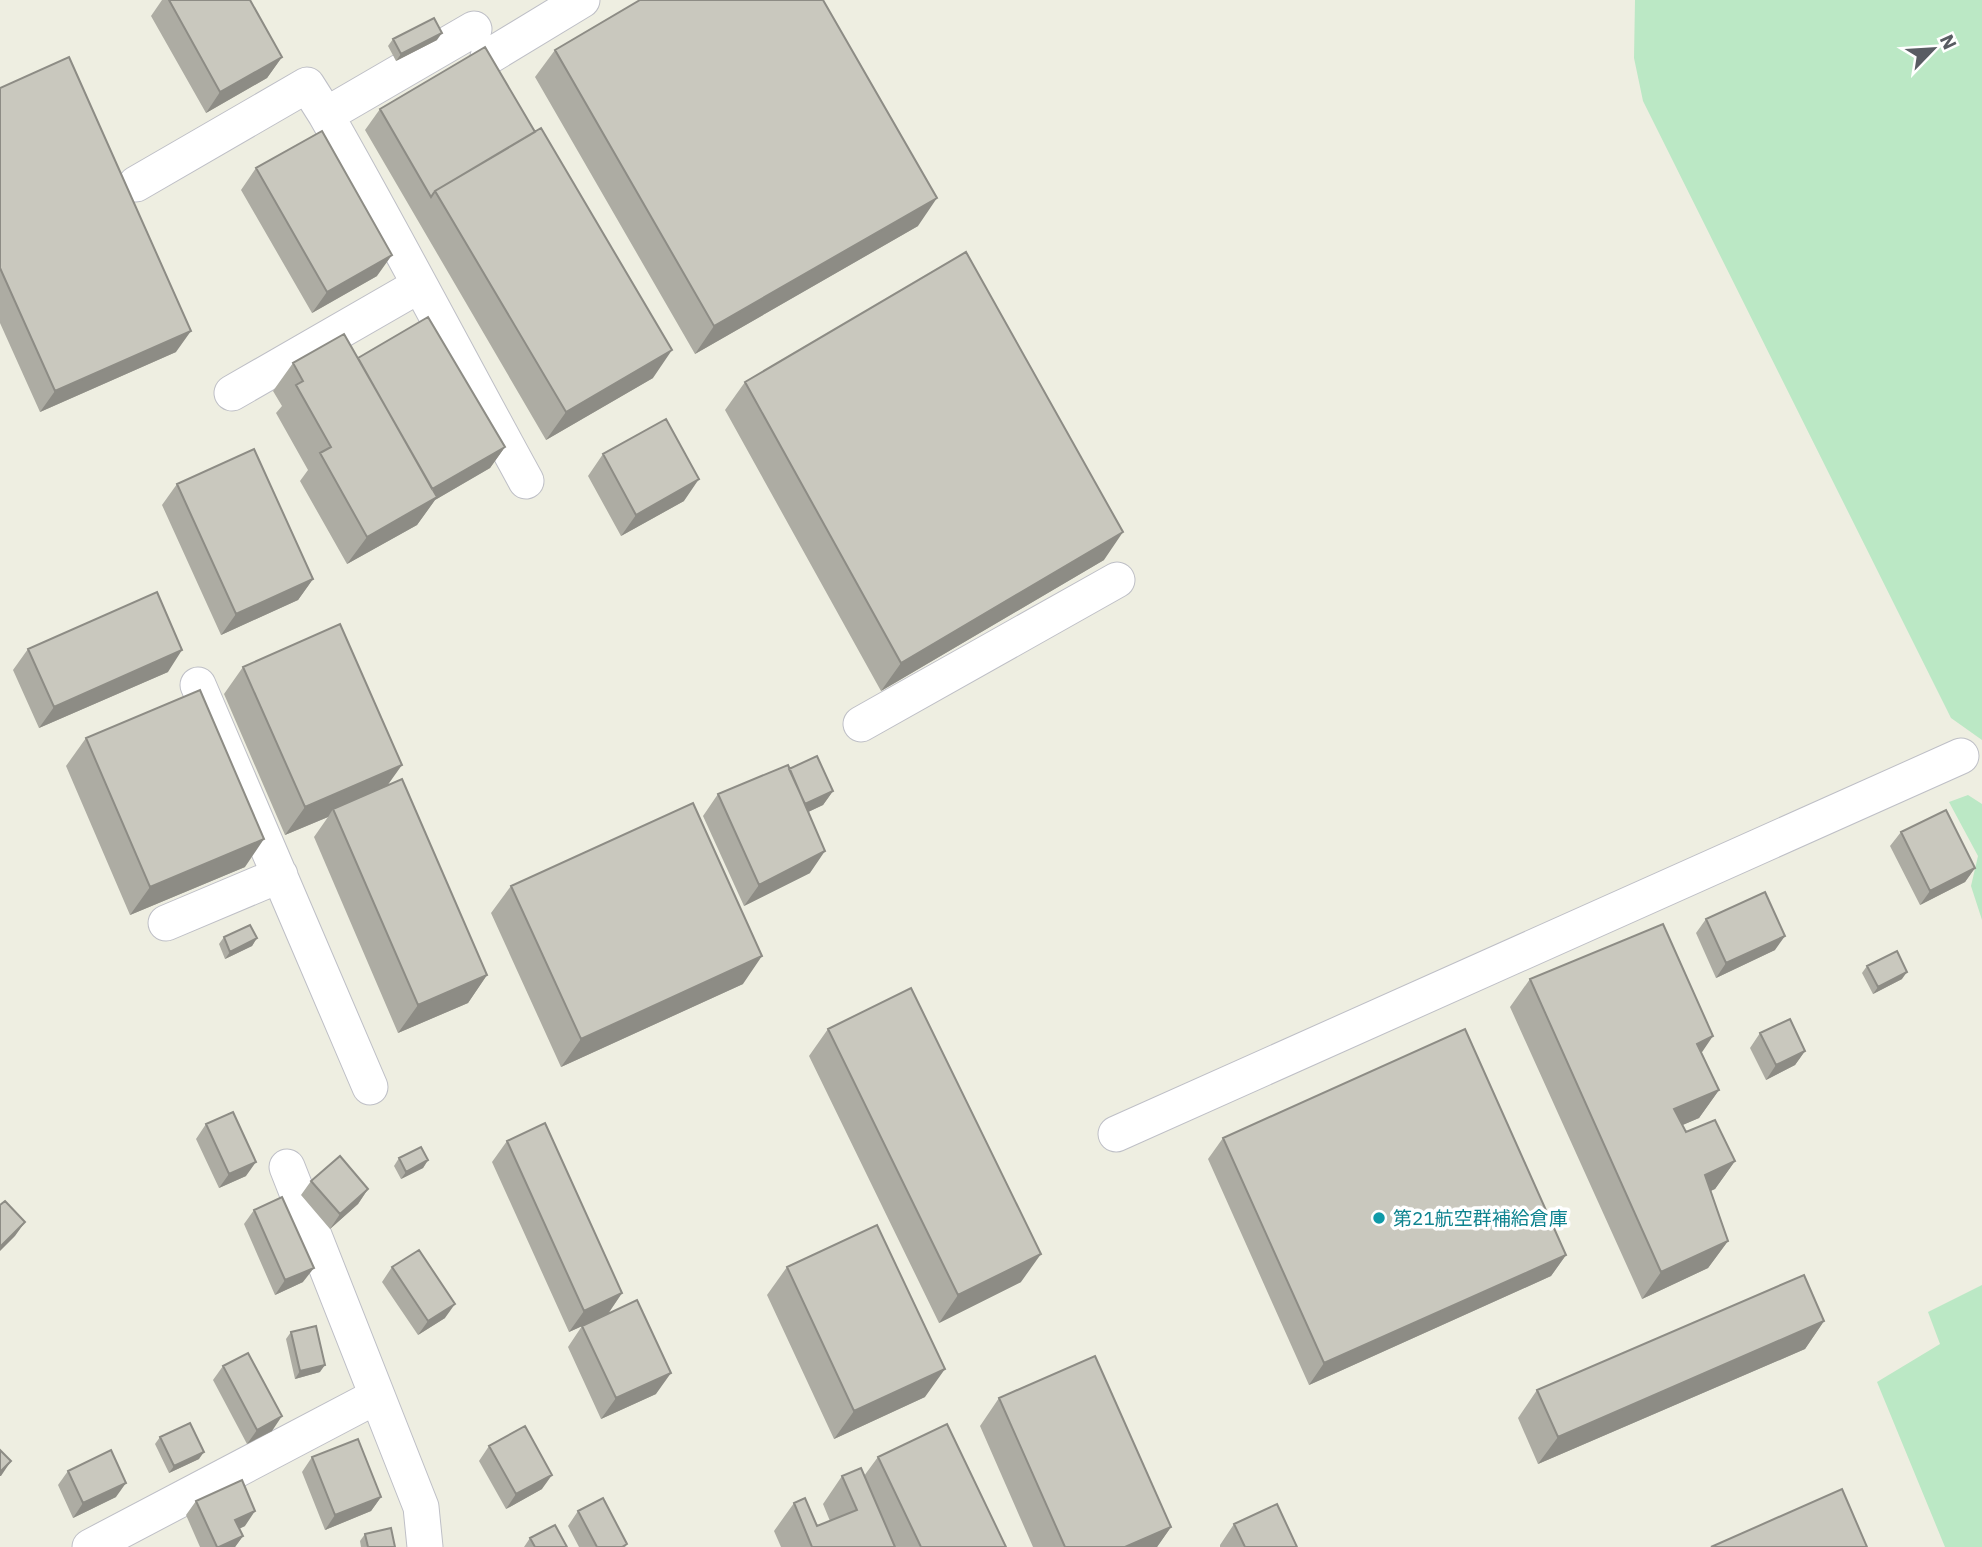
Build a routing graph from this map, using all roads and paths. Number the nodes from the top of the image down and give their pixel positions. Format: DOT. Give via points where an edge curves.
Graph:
graph roads {
  1 [pos="582,0"];
  2 [pos="326,115"];
  3 [pos="136,184"];
  4 [pos="418,286"];
  5 [pos="232,393"];
  6 [pos="526,481"];
  7 [pos="1116,580"];
  8 [pos="198,685"];
  9 [pos="861,724"];
  10 [pos="1961,756"];
  11 [pos="280,875"];
  12 [pos="166,923"];
  13 [pos="370,1087"];
  14 [pos="1116,1134"];
  15 [pos="287,1167"];
  16 [pos="377,1396"];
  17 [pos="90,1547"];
  18 [pos="425,1547"];
  1 -- 2 [label="street"];
  2 -- 3 [label="street" via="307,85"];
  2 -- 4 [label="street" via="398,241"];
  4 -- 5 [label="street"];
  4 -- 6 [label="street"];
  7 -- 9 [label="street"];
  8 -- 11 [label="street"];
  10 -- 14 [label="street"];
  11 -- 12 [label="street"];
  11 -- 13 [label="street"];
  15 -- 16 [label="street"];
  16 -- 17 [label="street"];
  16 -- 18 [label="street" via="421,1507"];
}
